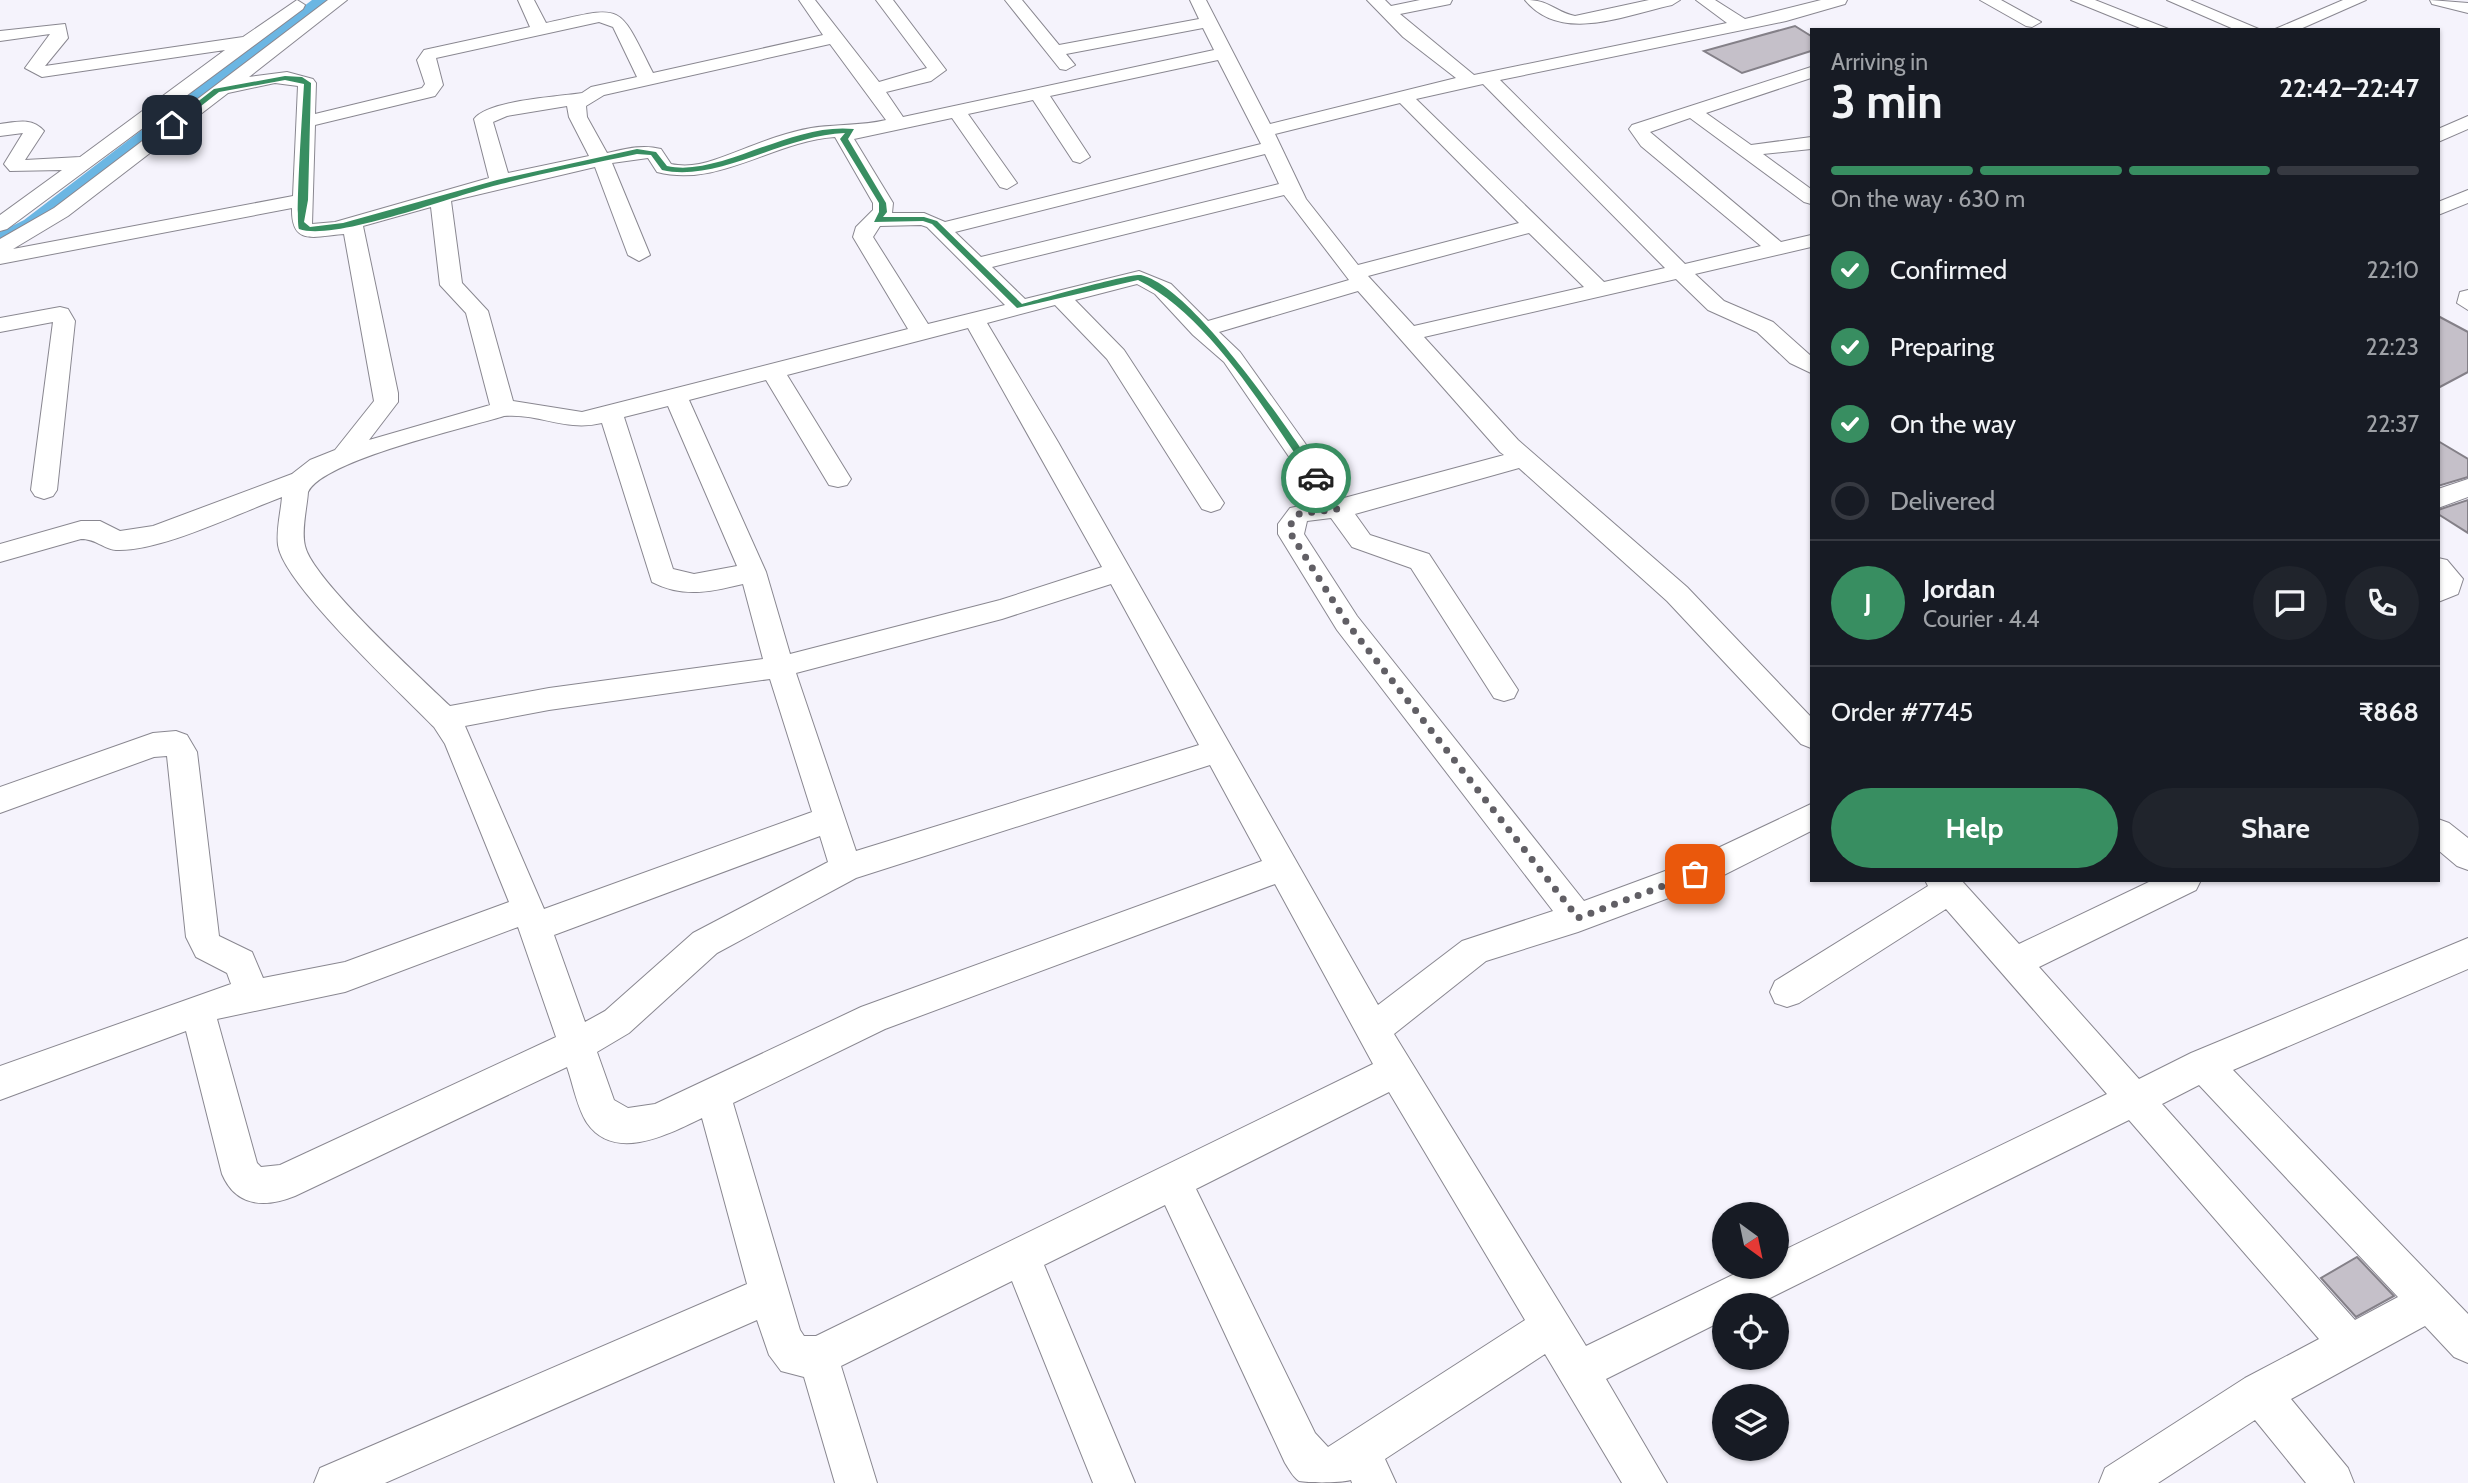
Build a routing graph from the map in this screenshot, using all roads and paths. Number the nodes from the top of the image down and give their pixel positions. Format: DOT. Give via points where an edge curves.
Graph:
graph roads {
  1 [pos="302,0"];
  2 [pos="339,0"];
  3 [pos="526,0"];
  4 [pos="807,0"];
  5 [pos="884,0"];
  6 [pos="1013,0"];
  7 [pos="1198,0"];
  8 [pos="1444,0"];
  9 [pos="1533,0"];
  10 [pos="1672,0"];
  11 [pos="1704,0"];
  12 [pos="1988,0"];
  13 [pos="2079,0"];
  14 [pos="2165,0"];
  15 [pos="2175,0"];
  16 [pos="2358,0"];
  17 [pos="2438,0"];
  18 [pos="1826,2"];
  19 [pos="1381,6"];
  20 [pos="2468,8"];
  21 [pos="1786,16"];
  22 [pos="1208,22"];
  23 [pos="2032,22"];
  24 [pos="1740,23"];
  25 [pos="2157,28"];
  26 [pos="2163,28"];
  27 [pos="2247,28"];
  28 [pos="2287,28"];
  29 [pos="540,29"];
  30 [pos="1810,29"];
  31 [pos="0,36"];
  32 [pos="832,38"];
  33 [pos="243,42"];
  34 [pos="1054,51"];
  35 [pos="1224,53"];
  36 [pos="1810,72"];
  37 [pos="1480,80"];
  38 [pos="648,81"];
  39 [pos="1082,85"];
  40 [pos="877,88"];
  41 [pos="217,90"];
  42 [pos="1039,94"];
  43 [pos="1404,96"];
  44 [pos="583,98"];
  45 [pos="956,110"];
  46 [pos="1693,112"];
  47 [pos="2448,113"];
  48 [pos="308,121"];
  49 [pos="896,121"];
  50 [pos="0,130"];
  51 [pos="851,131"];
  52 [pos="2440,135"];
  53 [pos="1267,138"];
  54 [pos="1810,143"];
  55 [pos="1747,152"];
  56 [pos="1080,157"];
  57 [pos="603,159"];
  58 [pos="87,162"];
  59 [pos="500,181"];
  60 [pos="1007,183"];
  61 [pos="1289,188"];
  62 [pos="2468,195"];
  63 [pos="440,197"];
  64 [pos="1810,197"];
  65 [pos="304,200"];
  66 [pos="2440,208"];
  67 [pos="876,220"];
  68 [pos="0,225"];
  69 [pos="344,225"];
  70 [pos="1534,225"];
  71 [pos="942,229"];
  72 [pos="1810,241"];
  73 [pos="0,248"];
  74 [pos="1777,249"];
  75 [pos="639,255"];
  76 [pos="0,258"];
  77 [pos="979,264"];
  78 [pos="1680,270"];
  79 [pos="1359,278"];
  80 [pos="1599,290"];
  81 [pos="1059,297"];
  82 [pos="2468,297"];
  83 [pos="2468,303"];
  84 [pos="1020,307"];
  85 [pos="973,318"];
  86 [pos="0,325"];
  87 [pos="1201,330"];
  88 [pos="921,331"];
  89 [pos="1408,334"];
  90 [pos="1810,365"];
  91 [pos="772,370"];
  92 [pos="674,395"];
  93 [pos="503,409"];
  94 [pos="611,413"];
  95 [pos="344,456"];
  96 [pos="1521,459"];
  97 [pos="838,479"];
  98 [pos="301,480"];
  99 [pos="2468,487"];
  100 [pos="44,490"];
  101 [pos="2440,498"];
  102 [pos="1211,503"];
  103 [pos="1337,509"];
  104 [pos="0,553"];
  105 [pos="2440,570"];
  106 [pos="753,572"];
  107 [pos="1118,572"];
  108 [pos="2440,591"];
  109 [pos="780,667"];
  110 [pos="1504,690"];
  111 [pos="444,719"];
  112 [pos="1810,735"];
  113 [pos="1217,751"];
  114 [pos="0,800"];
  115 [pos="1810,817"];
  116 [pos="830,819"];
  117 [pos="2440,834"];
  118 [pos="2468,857"];
  119 [pos="1282,867"];
  120 [pos="846,868"];
  121 [pos="2181,882"];
  122 [pos="1945,885"];
  123 [pos="531,918"];
  124 [pos="1578,918"];
  125 [pos="2468,953"];
  126 [pos="2013,963"];
  127 [pos="1787,992"];
  128 [pos="252,994"];
  129 [pos="198,1011"];
  130 [pos="1373,1030"];
  131 [pos="578,1044"];
  132 [pos="2204,1065"];
  133 [pos="1396,1071"];
  134 [pos="0,1083"];
  135 [pos="713,1094"];
  136 [pos="2132,1099"];
  137 [pos="1172,1181"];
  138 [pos="1021,1255"];
  139 [pos="770,1294"];
  140 [pos="2429,1302"];
  141 [pos="1551,1326"];
  142 [pos="2468,1343"];
  143 [pos="2351,1345"];
  144 [pos="818,1356"];
  145 [pos="1578,1371"];
  146 [pos="2260,1393"];
  147 [pos="1367,1468"];
  148 [pos="335,1483"];
  149 [pos="856,1483"];
  150 [pos="1114,1483"];
  151 [pos="1646,1483"];
  152 [pos="2120,1483"];
  153 [pos="2333,1483"];
  1 -- 33 [label="street"];
  2 -- 41 [label="street"];
  3 -- 29 [label="street"];
  4 -- 32 [label="street"];
  5 -- 40 [label="street" via="937,70"];
  6 -- 34 [label="street"];
  7 -- 22 [label="street"];
  8 -- 19 [label="street"];
  9 -- 10 [label="street" via="1558,18 1575,21"];
  11 -- 24 [label="street"];
  12 -- 23 [label="street"];
  13 -- 25 [label="street"];
  14 -- 26 [label="street"];
  15 -- 27 [label="street"];
  16 -- 28 [label="street"];
  17 -- 20 [label="street"];
  18 -- 21 [label="street"];
  19 -- 37 [label="street"];
  21 -- 24 [label="street"];
  21 -- 30 [label="street"];
  22 -- 34 [label="street"];
  22 -- 35 [label="street"];
  24 -- 37 [label="street"];
  29 -- 38 [label="street" via="598,17 617,20"];
  29 -- 48 [label="street" via="430,54 426,60 434,85 428,92"];
  31 -- 33 [label="street" via="59,28 59,38 34,68 42,72"];
  32 -- 38 [label="street"];
  32 -- 40 [label="street"];
  33 -- 58 [label="street"];
  34 -- 39 [label="street"];
  35 -- 39 [label="street"];
  35 -- 53 [label="street"];
  36 -- 46 [label="street"];
  37 -- 43 [label="street"];
  37 -- 78 [label="street"];
  38 -- 44 [label="street"];
  39 -- 42 [label="street"];
  40 -- 49 [label="street"];
  41 -- 48 [label="street" via="300,78 307,83"];
  41 -- 73 [label="street" via="61,212"];
  42 -- 45 [label="street"];
  42 -- 56 [label="street"];
  43 -- 53 [label="street" via="1281,129"];
  43 -- 70 [label="street"];
  44 -- 57 [label="street" via="576,104 578,117"];
  44 -- 59 [label="street" via="503,111 483,119"];
  45 -- 49 [label="street"];
  45 -- 60 [label="street"];
  46 -- 55 [label="street"];
  46 -- 74 [label="street" via="1639,129"];
  47 -- 52 [label="street" via="2468,122"];
  48 -- 65 [label="street"];
  49 -- 51 [label="street"];
  50 -- 58 [label="street" via="24,126 34,131 16,159 17,167"];
  51 -- 57 [label="street" via="824,131 790,139 680,172 664,168 648,151"];
  51 -- 67 [label="street" via="844,139 883,203"];
  53 -- 61 [label="street"];
  53 -- 71 [label="street"];
  54 -- 55 [label="street"];
  55 -- 64 [label="street"];
  57 -- 59 [label="street"];
  57 -- 75 [label="street"];
  58 -- 68 [label="street"];
  59 -- 63 [label="street"];
  61 -- 77 [label="street"];
  61 -- 79 [label="street"];
  62 -- 66 [label="street"];
  63 -- 69 [label="street"];
  63 -- 93 [label="street" via="451,285 477,311"];
  65 -- 69 [label="street" via="302,227"];
  65 -- 76 [label="street"];
  67 -- 71 [label="street" via="924,219"];
  67 -- 88 [label="street" via="863,230 863,237"];
  69 -- 95 [label="street" via="353,227 386,393 386,402"];
  70 -- 79 [label="street"];
  70 -- 80 [label="street"];
  71 -- 77 [label="street"];
  72 -- 74 [label="street"];
  74 -- 78 [label="street"];
  77 -- 84 [label="street"];
  78 -- 80 [label="street"];
  78 -- 90 [label="street" via="1718,307 1762,325"];
  79 -- 87 [label="street"];
  79 -- 89 [label="street"];
  80 -- 89 [label="street"];
  81 -- 84 [label="street"];
  81 -- 87 [label="street" via="1139,277 1163,289"];
  81 -- 102 [label="street" via="1116,355"];
  82 -- 83 [label="street"];
  84 -- 85 [label="street"];
  85 -- 88 [label="street"];
  85 -- 107 [label="street"];
  86 -- 100 [label="street" via="43,315 60,314 64,321"];
  87 -- 103 [label="street" via="1245,375"];
  88 -- 91 [label="street"];
  89 -- 96 [label="street"];
  91 -- 92 [label="street"];
  91 -- 97 [label="street"];
  92 -- 94 [label="street"];
  92 -- 106 [label="street"];
  93 -- 94 [label="street" via="524,406 582,421"];
  93 -- 95 [label="street"];
  94 -- 106 [label="street" via="661,575 672,583 691,585"];
  95 -- 98 [label="street"];
  96 -- 103 [label="street"];
  96 -- 112 [label="street" via="1677,594"];
  98 -- 104 [label="street" via="157,534 116,541 100,530 81,530"];
  98 -- 111 [label="street" via="295,492 291,544 295,556 327,600"];
  99 -- 101 [label="street"];
  103 -- 110 [label="street" via="1361,541 1408,553 1420,561"];
  103 -- 124 [label="street" via="1299,514 1291,524 1291,534 1347,623"];
  105 -- 108 [label="street" via="2450,579 2448,587"];
  106 -- 109 [label="street"];
  107 -- 109 [label="street" via="1002,609"];
  107 -- 113 [label="street"];
  109 -- 111 [label="street" via="550,699"];
  109 -- 116 [label="street"];
  111 -- 123 [label="street" via="458,740"];
  113 -- 119 [label="street"];
  113 -- 120 [label="street"];
  114 -- 128 [label="street" via="153,745 176,743 182,752 203,937 208,947 240,963"];
  115 -- 124 [label="street" via="1695,874"];
  116 -- 120 [label="street"];
  116 -- 123 [label="street"];
  117 -- 118 [label="street"];
  119 -- 130 [label="street"];
  119 -- 135 [label="street" via="873,1018"];
  120 -- 131 [label="street" via="705,943 617,1022"];
  121 -- 126 [label="street"];
  122 -- 126 [label="street"];
  122 -- 127 [label="street"];
  123 -- 128 [label="street" via="345,977"];
  123 -- 131 [label="street"];
  124 -- 130 [label="street" via="1474,951"];
  125 -- 132 [label="street"];
  126 -- 136 [label="street"];
  128 -- 129 [label="street"];
  129 -- 131 [label="street" via="241,1174 255,1186 282,1183"];
  129 -- 134 [label="street"];
  130 -- 133 [label="street"];
  131 -- 135 [label="street" via="600,1111 615,1125 631,1127 659,1119"];
  132 -- 136 [label="street"];
  132 -- 140 [label="street"];
  133 -- 137 [label="street"];
  133 -- 141 [label="street"];
  135 -- 139 [label="street"];
  136 -- 143 [label="street"];
  136 -- 145 [label="street"];
  137 -- 138 [label="street"];
  137 -- 147 [label="street" via="1300,1448 1312,1465"];
  138 -- 144 [label="street"];
  138 -- 150 [label="street"];
  139 -- 144 [label="street" via="783,1341 795,1357"];
  139 -- 148 [label="street"];
  140 -- 142 [label="street"];
  140 -- 143 [label="street"];
  141 -- 145 [label="street"];
  141 -- 147 [label="street"];
  143 -- 146 [label="street"];
  144 -- 149 [label="street"];
  145 -- 151 [label="street"];
  146 -- 152 [label="street"];
  146 -- 153 [label="street"];
}
